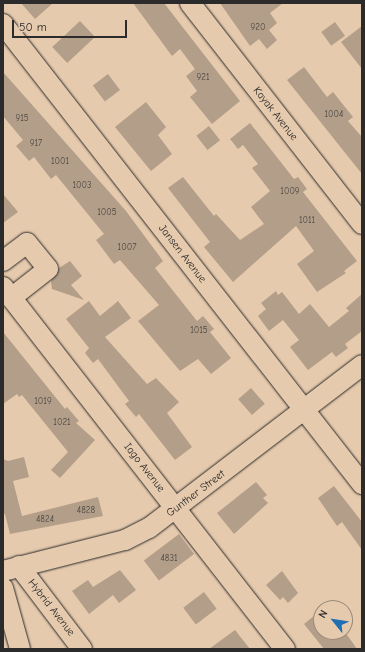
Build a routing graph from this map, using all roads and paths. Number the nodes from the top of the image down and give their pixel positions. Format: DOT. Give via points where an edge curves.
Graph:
graph roads {
  1 [pos="190,3"];
  2 [pos="3,24"];
  3 [pos="362,224"];
  4 [pos="3,261"];
  5 [pos="7,292"];
  6 [pos="362,365"];
  7 [pos="305,411"];
  8 [pos="362,484"];
  9 [pos="176,510"];
  10 [pos="11,568"];
  11 [pos="3,588"];
  12 [pos="20,649"];
  13 [pos="82,649"];
  14 [pos="285,649"];
  1 -- 3 [label="street, Kayak Avenue"];
  2 -- 7 [label="street, Jansen Avenue"];
  4 -- 5 [label="street" via="27,243 48,269"];
  5 -- 9 [label="street, Iago Avenue"];
  6 -- 7 [label="street, Gunther Street"];
  7 -- 8 [label="street, Jansen Avenue"];
  7 -- 9 [label="street, Gunther Street"];
  9 -- 10 [label="street, Gunther Street" via="132,538"];
  9 -- 14 [label="street, Iago Avenue"];
  10 -- 13 [label="street, Hybrid Avenue"];
  11 -- 12 [label="street"];
}
